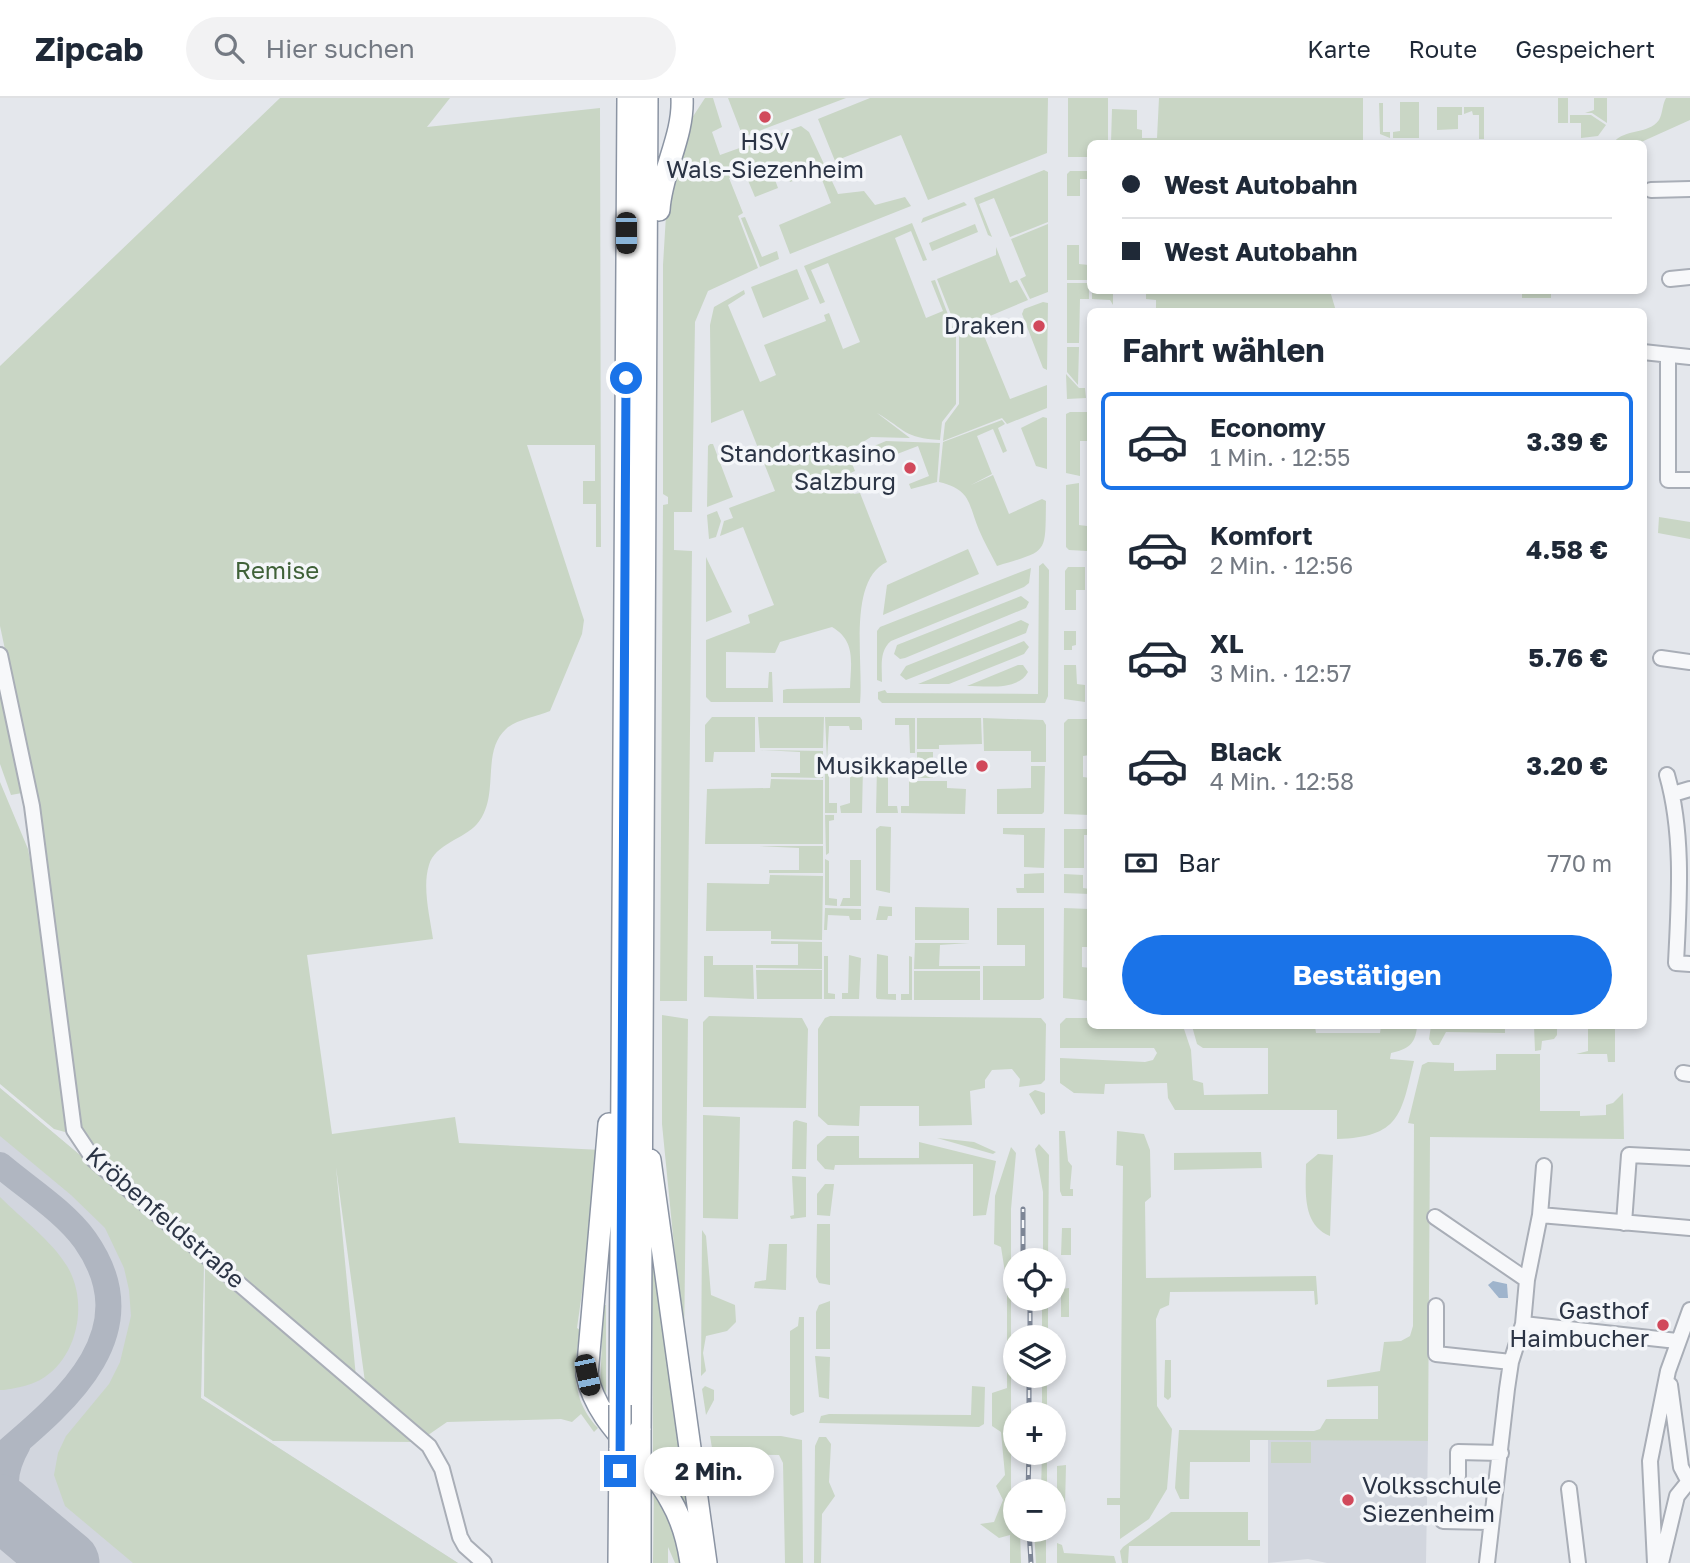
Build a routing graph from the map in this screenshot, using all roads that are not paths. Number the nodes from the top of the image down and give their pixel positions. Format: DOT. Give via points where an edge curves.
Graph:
graph roads {
  1 [pos="615,98"];
  2 [pos="628,98"];
  3 [pos="647,98"];
  4 [pos="682,98"];
  5 [pos="696,98"];
  6 [pos="680,125"];
  7 [pos="626,171"];
  8 [pos="1690,189"];
  9 [pos="1651,190"];
  10 [pos="647,252"];
  11 [pos="1690,277"];
  12 [pos="1670,279"];
  13 [pos="1647,353"];
  14 [pos="1668,356"];
  15 [pos="1690,357"];
  16 [pos="1690,480"];
  17 [pos="0,655"];
  18 [pos="1661,658"];
  19 [pos="1690,662"];
  20 [pos="1667,775"];
  21 [pos="1690,789"];
  22 [pos="1673,794"];
  23 [pos="1685,885"];
  24 [pos="1690,964"];
  25 [pos="621,1082"];
  26 [pos="642,1128"];
  27 [pos="1690,1158"];
  28 [pos="1544,1166"];
  29 [pos="1540,1215"];
  30 [pos="1435,1217"];
  31 [pos="1624,1223"];
  32 [pos="1690,1228"];
  33 [pos="1527,1280"];
  34 [pos="1436,1306"];
  35 [pos="1690,1310"];
  36 [pos="1523,1324"];
  37 [pos="1677,1341"];
  38 [pos="1511,1362"];
  39 [pos="1668,1371"];
  40 [pos="1501,1453"];
  41 [pos="1458,1476"];
  42 [pos="1689,1483"];
  43 [pos="1569,1489"];
  44 [pos="1443,1521"];
  45 [pos="1489,1521"];
  46 [pos="484,1563"];
  47 [pos="620,1563"];
  48 [pos="639,1563"];
  49 [pos="691,1563"];
  50 [pos="706,1563"];
  51 [pos="1487,1563"];
  52 [pos="1578,1563"];
  53 [pos="1655,1563"];
  54 [pos="1661,1563"];
  1 -- 7 [label="highway" via="617,158"];
  2 -- 7 [label="highway"];
  3 -- 10 [label="highway"];
  4 -- 6 [label="highway"];
  5 -- 6 [label="highway"];
  6 -- 10 [label="highway"];
  7 -- 25 [label="highway"];
  8 -- 9 [label="street"];
  10 -- 26 [label="highway"];
  11 -- 12 [label="street"];
  13 -- 14 [label="street"];
  14 -- 15 [label="street"];
  14 -- 16 [label="street" via="1668,480"];
  17 -- 46 [label="street, Kröbenfeldstraße" via="32,806 74,1130 80,1143 94,1160 429,1446 442,1469 464,1546"];
  18 -- 19 [label="street"];
  20 -- 22 [label="street"];
  21 -- 22 [label="street"];
  22 -- 23 [label="street"];
  23 -- 24 [label="street" via="1676,963"];
  25 -- 47 [label="highway, bridge"];
  25 -- 49 [label="highway" via="610,1123 587,1375 597,1405 670,1499"];
  26 -- 48 [label="highway, bridge"];
  26 -- 50 [label="highway" via="655,1176"];
  27 -- 31 [label="street" via="1629,1155"];
  28 -- 29 [label="street"];
  29 -- 31 [label="street"];
  29 -- 33 [label="street"];
  30 -- 33 [label="street"];
  31 -- 32 [label="street"];
  33 -- 36 [label="street"];
  34 -- 38 [label="street" via="1436,1354"];
  35 -- 37 [label="street"];
  36 -- 37 [label="street"];
  36 -- 38 [label="street"];
  37 -- 39 [label="street"];
  38 -- 40 [label="street"];
  39 -- 42 [label="street" via="1681,1467"];
  39 -- 53 [label="street" via="1650,1461"];
  40 -- 41 [label="street" via="1458,1452"];
  40 -- 45 [label="street"];
  42 -- 54 [label="street" via="1677,1496"];
  43 -- 52 [label="street"];
  44 -- 45 [label="street"];
  45 -- 51 [label="street"];
}
